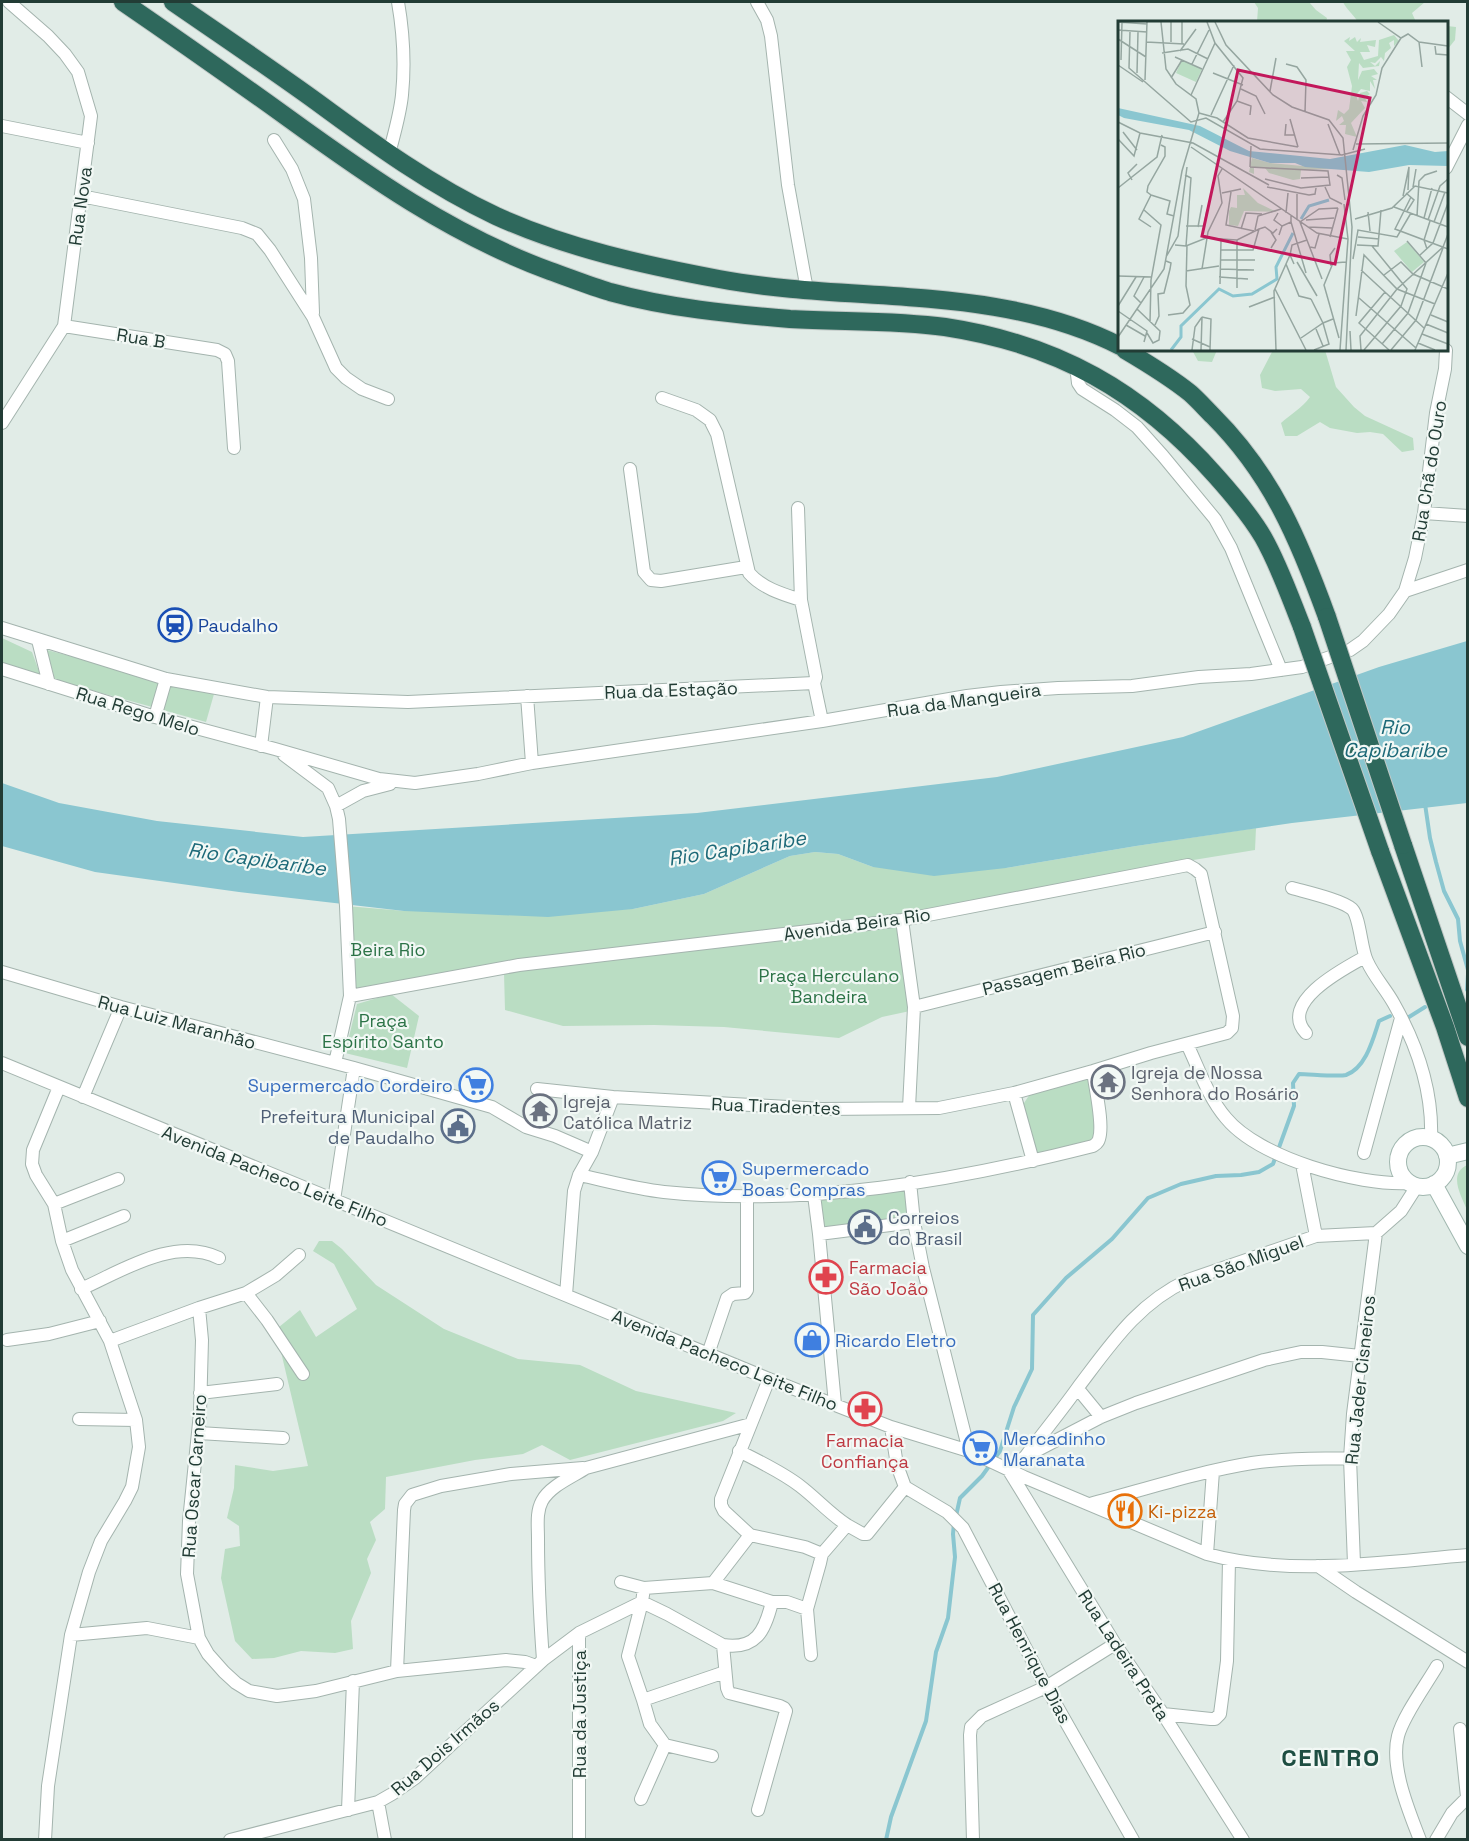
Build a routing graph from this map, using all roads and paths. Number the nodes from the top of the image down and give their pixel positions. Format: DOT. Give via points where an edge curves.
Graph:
graph roads {
  1 [pos="9,2"];
  2 [pos="123,2"];
  3 [pos="173,2"];
  4 [pos="398,2"];
  5 [pos="757,2"];
  6 [pos="1448,99"];
  7 [pos="1467,114"];
  8 [pos="1467,125"];
  9 [pos="2,126"];
  10 [pos="274,140"];
  11 [pos="88,143"];
  12 [pos="389,154"];
  13 [pos="1448,164"];
  14 [pos="81,196"];
  15 [pos="807,290"];
  16 [pos="313,317"];
  17 [pos="64,326"];
  18 [pos="1118,346"];
  19 [pos="1127,351"];
  20 [pos="1446,351"];
  21 [pos="1076,366"];
  22 [pos="662,398"];
  23 [pos="388,399"];
  24 [pos="2,423"];
  25 [pos="234,448"];
  26 [pos="630,469"];
  27 [pos="798,508"];
  28 [pos="1424,513"];
  29 [pos="1467,516"];
  30 [pos="746,567"];
  31 [pos="1467,570"];
  32 [pos="1405,591"];
  33 [pos="801,600"];
  34 [pos="2,628"];
  35 [pos="38,640"];
  36 [pos="2,669"];
  37 [pos="1281,670"];
  38 [pos="166,679"];
  39 [pos="814,683"];
  40 [pos="50,684"];
  41 [pos="527,696"];
  42 [pos="267,697"];
  43 [pos="155,717"];
  44 [pos="822,721"];
  45 [pos="261,746"];
  46 [pos="275,749"];
  47 [pos="532,763"];
  48 [pos="399,782"];
  49 [pos="336,806"];
  50 [pos="1292,888"];
  51 [pos="902,920"];
  52 [pos="1215,932"];
  53 [pos="1365,957"];
  54 [pos="2,972"];
  55 [pos="350,996"];
  56 [pos="121,1007"];
  57 [pos="914,1007"];
  58 [pos="1401,1018"];
  59 [pos="1230,1030"];
  60 [pos="1306,1033"];
  61 [pos="1467,1037"];
  62 [pos="1187,1044"];
  63 [pos="2,1063"];
  64 [pos="335,1063"];
  65 [pos="354,1068"];
  66 [pos="1093,1071"];
  67 [pos="59,1087"];
  68 [pos="537,1089"];
  69 [pos="1014,1093"];
  70 [pos="82,1096"];
  71 [pos="613,1097"];
  72 [pos="1467,1098"];
  73 [pos="909,1108"];
  74 [pos="1431,1139"];
  75 [pos="1467,1151"];
  76 [pos="592,1152"];
  77 [pos="1364,1153"];
  78 [pos="1447,1156"];
  79 [pos="1033,1161"];
  80 [pos="1302,1164"];
  81 [pos="579,1175"];
  82 [pos="118,1179"];
  83 [pos="910,1182"];
  84 [pos="1420,1185"];
  85 [pos="814,1195"];
  86 [pos="747,1197"];
  87 [pos="333,1200"];
  88 [pos="54,1204"];
  89 [pos="124,1216"];
  90 [pos="914,1222"];
  91 [pos="1376,1233"];
  92 [pos="819,1234"];
  93 [pos="1316,1236"];
  94 [pos="62,1241"];
  95 [pos="1467,1246"];
  96 [pos="299,1255"];
  97 [pos="219,1258"];
  98 [pos="81,1289"];
  99 [pos="246,1293"];
  100 [pos="566,1295"];
  101 [pos="199,1308"];
  102 [pos="100,1321"];
  103 [pos="6,1340"];
  104 [pos="110,1341"];
  105 [pos="708,1354"];
  106 [pos="1360,1356"];
  107 [pos="303,1374"];
  108 [pos="769,1379"];
  109 [pos="277,1384"];
  110 [pos="1078,1389"];
  111 [pos="200,1393"];
  112 [pos="835,1404"];
  113 [pos="1101,1416"];
  114 [pos="79,1419"];
  115 [pos="136,1420"];
  116 [pos="751,1424"];
  117 [pos="891,1427"];
  118 [pos="199,1433"];
  119 [pos="283,1438"];
  120 [pos="739,1451"];
  121 [pos="969,1451"];
  122 [pos="1025,1457"];
  123 [pos="1350,1458"];
  124 [pos="997,1464"];
  125 [pos="586,1468"];
  126 [pos="1213,1471"];
  127 [pos="905,1487"];
  128 [pos="1090,1504"];
  129 [pos="847,1525"];
  130 [pos="750,1535"];
  131 [pos="822,1554"];
  132 [pos="1207,1554"];
  133 [pos="1467,1555"];
  134 [pos="1229,1560"];
  135 [pos="1354,1564"];
  136 [pos="1318,1566"];
  137 [pos="621,1582"];
  138 [pos="713,1583"];
  139 [pos="644,1588"];
  140 [pos="642,1602"];
  141 [pos="772,1602"];
  142 [pos="807,1609"];
  143 [pos="579,1633"];
  144 [pos="71,1635"];
  145 [pos="199,1638"];
  146 [pos="1115,1644"];
  147 [pos="723,1645"];
  148 [pos="811,1655"];
  149 [pos="1467,1662"];
  150 [pos="540,1663"];
  151 [pos="1437,1666"];
  152 [pos="397,1671"];
  153 [pos="725,1672"];
  154 [pos="352,1681"];
  155 [pos="1046,1687"];
  156 [pos="643,1700"];
  157 [pos="1163,1714"];
  158 [pos="1460,1729"];
  159 [pos="665,1745"];
  160 [pos="712,1756"];
  161 [pos="1467,1797"];
  162 [pos="641,1799"];
  163 [pos="378,1802"];
  164 [pos="348,1810"];
  165 [pos="758,1810"];
  166 [pos="45,1839"];
  167 [pos="230,1839"];
  168 [pos="385,1839"];
  169 [pos="579,1839"];
  170 [pos="973,1839"];
  171 [pos="1133,1839"];
  172 [pos="1243,1839"];
  173 [pos="1420,1839"];
  174 [pos="1436,1839"];
  1 -- 11 [label="street, Rua Nova" via="48,36 78,72 91,116"];
  2 -- 21 [label="highway" via="393,191 510,256 610,292 665,304 717,313 942,327 997,338"];
  3 -- 12 [label="highway"];
  4 -- 12 [label="street" via="403,81"];
  5 -- 15 [label="street" via="767,20 773,51 788,185"];
  6 -- 7 [label="street"];
  8 -- 13 [label="street"];
  9 -- 11 [label="street"];
  10 -- 16 [label="street" via="304,199"];
  11 -- 14 [label="street, Rua Nova"];
  12 -- 15 [label="highway" via="496,216 590,250 721,280"];
  14 -- 16 [label="street" via="253,231 270,250"];
  14 -- 17 [label="street, Rua Nova"];
  15 -- 18 [label="highway" via="968,302 1076,326"];
  16 -- 23 [label="street" via="336,368 362,389"];
  17 -- 24 [label="street, Rua Nova"];
  17 -- 25 [label="street, Rua B" via="225,354"];
  19 -- 61 [label="highway, bridge" via="1191,394 1231,434 1268,483 1290,525 1327,618"];
  20 -- 28 [label="street, Rua Chã do Ouro"];
  21 -- 37 [label="street" via="1082,389 1137,428 1222,530"];
  21 -- 72 [label="highway, bridge" via="1132,399 1166,425 1229,490 1263,537 1302,627"];
  22 -- 30 [label="street" via="696,410 710,420 717,434"];
  26 -- 30 [label="street" via="644,572 651,580"];
  27 -- 33 [label="street"];
  28 -- 29 [label="street"];
  28 -- 32 [label="street, Rua Chã do Ouro"];
  30 -- 33 [label="street" via="759,583"];
  31 -- 32 [label="street"];
  32 -- 37 [label="street, Rua da Mangueira" via="1389,614 1350,650"];
  33 -- 39 [label="street"];
  34 -- 35 [label="street, Rua da Estação"];
  35 -- 38 [label="street, Rua da Estação"];
  35 -- 40 [label="street"];
  36 -- 40 [label="street, Rua Rego Melo"];
  37 -- 44 [label="street, Rua da Mangueira" via="1132,686 1001,692"];
  38 -- 42 [label="street, Rua da Estação"];
  38 -- 43 [label="street"];
  39 -- 41 [label="street, Rua da Estação"];
  39 -- 44 [label="street"];
  40 -- 43 [label="street, Rua Rego Melo"];
  41 -- 42 [label="street, Rua da Estação" via="408,702"];
  41 -- 47 [label="street"];
  42 -- 45 [label="street"];
  43 -- 45 [label="street, Rua Rego Melo"];
  44 -- 47 [label="street, Rua da Mangueira"];
  45 -- 46 [label="street, Rua Rego Melo"];
  46 -- 48 [label="street, Rua Rego Melo"];
  46 -- 49 [label="street" via="328,788"];
  47 -- 48 [label="street, Rua da Mangueira" via="432,782"];
  48 -- 49 [label="street" via="363,791"];
  49 -- 55 [label="street"];
  50 -- 53 [label="street" via="1353,910"];
  51 -- 52 [label="street, Avenida Beira Rio" via="1188,865 1201,874"];
  51 -- 55 [label="street, Avenida Beira Rio" via="519,965"];
  51 -- 57 [label="street"];
  52 -- 57 [label="street, Passagem Beira Rio"];
  52 -- 59 [label="street, Avenida Beira Rio" via="1233,1016"];
  53 -- 58 [label="street"];
  53 -- 60 [label="street" via="1332,976 1305,1001 1298,1019"];
  54 -- 56 [label="street, Rua Luiz Maranhão"];
  55 -- 64 [label="street"];
  56 -- 64 [label="street, Rua Luiz Maranhão"];
  56 -- 70 [label="street"];
  57 -- 73 [label="street"];
  58 -- 74 [label="street" via="1425,1079"];
  58 -- 77 [label="street"];
  59 -- 62 [label="street, Rua Tiradentes"];
  62 -- 66 [label="street, Rua Tiradentes"];
  62 -- 80 [label="street" via="1226,1118 1267,1150"];
  63 -- 67 [label="street, Avenida Pacheco Leite Filho"];
  64 -- 65 [label="street, Rua Luiz Maranhão"];
  65 -- 76 [label="street, Rua Luiz Maranhão" via="492,1107 526,1127"];
  65 -- 87 [label="street"];
  66 -- 69 [label="street, Rua Tiradentes"];
  66 -- 79 [label="street" via="1100,1124 1098,1143"];
  67 -- 70 [label="street, Avenida Pacheco Leite Filho"];
  67 -- 88 [label="street" via="31,1160"];
  68 -- 71 [label="street, Rua Tiradentes"];
  69 -- 73 [label="street, Rua Tiradentes" via="939,1108"];
  69 -- 79 [label="street"];
  70 -- 87 [label="street, Avenida Pacheco Leite Filho"];
  71 -- 73 [label="street, Rua Tiradentes" via="822,1109"];
  71 -- 76 [label="street"];
  74 -- 78 [label="main road" via="1444,1148"];
  74 -- 84 [label="main road" via="1415,1138 1402,1148 1398,1163 1403,1178"];
  75 -- 78 [label="main road"];
  76 -- 81 [label="street"];
  78 -- 84 [label="main road" via="1446,1172 1441,1179"];
  79 -- 83 [label="street"];
  80 -- 84 [label="street" via="1374,1182"];
  80 -- 93 [label="street"];
  81 -- 86 [label="street" via="663,1192"];
  81 -- 100 [label="street" via="574,1191"];
  82 -- 88 [label="street"];
  83 -- 85 [label="street"];
  83 -- 90 [label="street"];
  84 -- 91 [label="street" via="1401,1211"];
  84 -- 95 [label="main road" via="1459,1227"];
  85 -- 86 [label="street"];
  85 -- 92 [label="street"];
  86 -- 105 [label="street" via="747,1290 728,1297"];
  87 -- 100 [label="street, Avenida Pacheco Leite Filho"];
  88 -- 94 [label="street"];
  89 -- 94 [label="street"];
  90 -- 92 [label="street"];
  90 -- 121 [label="street"];
  91 -- 93 [label="street, Rua São Miguel"];
  91 -- 106 [label="street, Rua Jader Cisneiros"];
  92 -- 112 [label="street"];
  93 -- 110 [label="street, Rua São Miguel" via="1169,1288 1134,1318"];
  94 -- 98 [label="street"];
  96 -- 99 [label="street"];
  97 -- 98 [label="street" via="196,1251 160,1255"];
  98 -- 102 [label="street"];
  99 -- 101 [label="street"];
  99 -- 107 [label="street"];
  100 -- 105 [label="street, Avenida Pacheco Leite Filho"];
  101 -- 104 [label="street"];
  101 -- 111 [label="street, Rua Oscar Carneiro"];
  102 -- 103 [label="street"];
  102 -- 104 [label="street"];
  104 -- 115 [label="street"];
  105 -- 108 [label="street, Avenida Pacheco Leite Filho"];
  106 -- 113 [label="street" via="1289,1354"];
  106 -- 123 [label="street, Rua Jader Cisneiros"];
  108 -- 112 [label="street, Avenida Pacheco Leite Filho"];
  108 -- 116 [label="street"];
  109 -- 111 [label="street"];
  110 -- 113 [label="street"];
  110 -- 122 [label="street, Rua São Miguel"];
  111 -- 118 [label="street, Rua Oscar Carneiro"];
  112 -- 117 [label="street, Avenida Pacheco Leite Filho"];
  113 -- 122 [label="street"];
  114 -- 115 [label="street"];
  115 -- 144 [label="street" via="139,1447 132,1487 101,1541"];
  116 -- 120 [label="street"];
  116 -- 125 [label="street"];
  117 -- 121 [label="street, Avenida Pacheco Leite Filho"];
  117 -- 127 [label="street"];
  118 -- 119 [label="street"];
  118 -- 145 [label="street, Rua Oscar Carneiro" via="187,1549"];
  120 -- 129 [label="street" via="790,1479"];
  120 -- 130 [label="street" via="721,1502 728,1515"];
  121 -- 124 [label="street, Avenida Pacheco Leite Filho"];
  122 -- 124 [label="street, Rua São Miguel"];
  123 -- 126 [label="street" via="1252,1463"];
  123 -- 135 [label="street, Rua Jader Cisneiros"];
  124 -- 128 [label="street, Avenida Pacheco Leite Filho"];
  124 -- 146 [label="street, Rua Ladeira Preta"];
  125 -- 150 [label="street" via="552,1490 539,1508"];
  125 -- 152 [label="street" via="499,1476 441,1486 409,1498 404,1510"];
  126 -- 128 [label="street"];
  126 -- 132 [label="street"];
  127 -- 129 [label="street" via="867,1534"];
  127 -- 155 [label="street, Rua Henrique Dias" via="947,1512 963,1528"];
  128 -- 132 [label="street, Avenida Pacheco Leite Filho"];
  129 -- 131 [label="street"];
  130 -- 131 [label="street"];
  130 -- 138 [label="street"];
  131 -- 142 [label="street"];
  132 -- 134 [label="street, Avenida Pacheco Leite Filho"];
  133 -- 135 [label="street, Avenida Pacheco Leite Filho"];
  134 -- 136 [label="street, Avenida Pacheco Leite Filho"];
  134 -- 157 [label="street" via="1227,1661 1220,1714 1211,1719"];
  135 -- 136 [label="street, Avenida Pacheco Leite Filho"];
  136 -- 149 [label="street"];
  137 -- 139 [label="street"];
  138 -- 139 [label="street"];
  138 -- 141 [label="street"];
  139 -- 140 [label="street"];
  140 -- 143 [label="street"];
  140 -- 147 [label="street"];
  140 -- 156 [label="street" via="628,1656"];
  141 -- 142 [label="street"];
  141 -- 147 [label="street" via="768,1617 752,1642"];
  142 -- 148 [label="street"];
  143 -- 150 [label="street, Rua da Justiça"];
  143 -- 169 [label="street, Rua da Justiça"];
  144 -- 145 [label="street" via="147,1628"];
  144 -- 166 [label="street" via="48,1786"];
  145 -- 154 [label="street, Rua Oscar Carneiro" via="224,1672 249,1691 277,1696"];
  146 -- 155 [label="street"];
  146 -- 157 [label="street, Rua Ladeira Preta"];
  147 -- 153 [label="street"];
  150 -- 152 [label="street, Rua Oscar Carneiro" via="506,1660"];
  150 -- 163 [label="street, Rua Dois Irmãos" via="415,1778"];
  151 -- 173 [label="street" via="1403,1723 1397,1747 1404,1793"];
  152 -- 154 [label="street, Rua Oscar Carneiro"];
  153 -- 156 [label="street"];
  153 -- 165 [label="street" via="729,1693 785,1709"];
  154 -- 164 [label="street"];
  155 -- 170 [label="street" via="982,1716 971,1727"];
  155 -- 171 [label="street, Rua Henrique Dias"];
  156 -- 159 [label="street" via="650,1724"];
  157 -- 172 [label="street, Rua Ladeira Preta"];
  158 -- 161 [label="street"];
  159 -- 160 [label="street"];
  159 -- 162 [label="street"];
  161 -- 174 [label="street"];
  163 -- 164 [label="street, Rua Dois Irmãos"];
  163 -- 168 [label="street"];
  164 -- 167 [label="street, Rua Dois Irmãos"];
}
